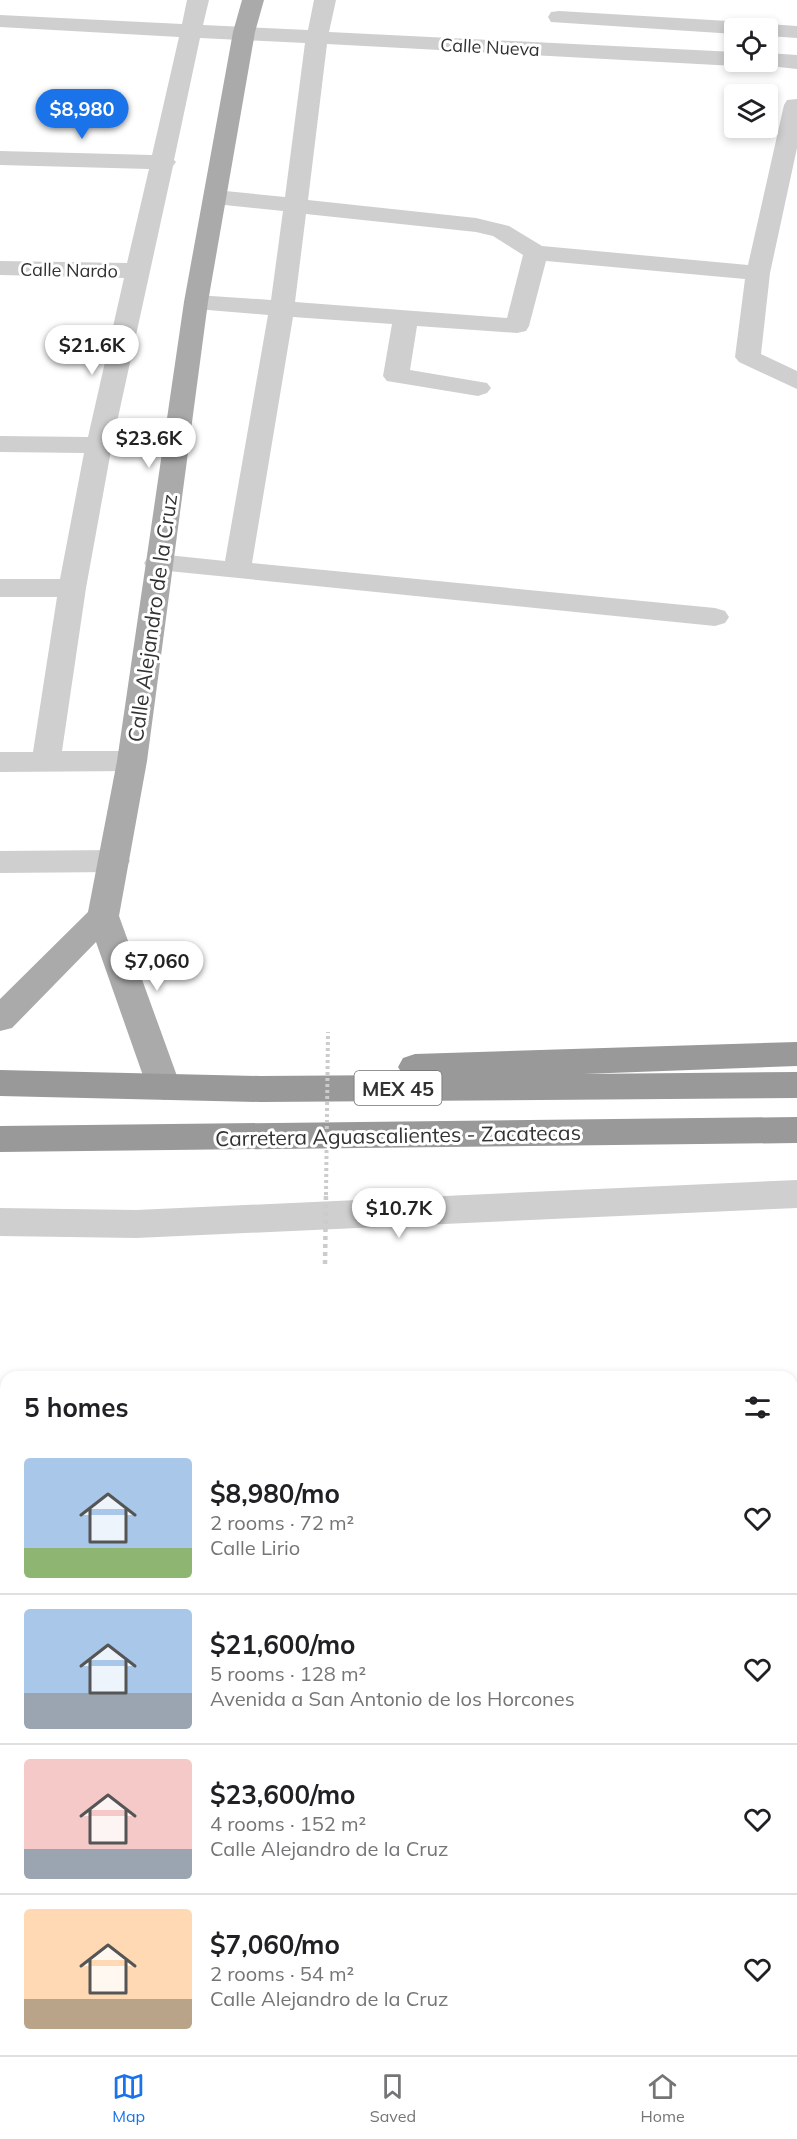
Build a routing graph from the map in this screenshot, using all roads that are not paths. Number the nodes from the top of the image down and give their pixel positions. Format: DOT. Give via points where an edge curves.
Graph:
graph roads {
  1 [pos="198,0"];
  2 [pos="253,0"];
  3 [pos="325,0"];
  4 [pos="562,8"];
  5 [pos="0,21"];
  6 [pos="724,26"];
  7 [pos="191,31"];
  8 [pos="778,31"];
  9 [pos="244,32"];
  10 [pos="797,32"];
  11 [pos="317,38"];
  12 [pos="553,51"];
  13 [pos="724,59"];
  14 [pos="778,61"];
  15 [pos="797,62"];
  16 [pos="795,105"];
  17 [pos="0,158"];
  18 [pos="164,162"];
  19 [pos="214,197"];
  20 [pos="297,206"];
  21 [pos="536,253"];
  22 [pos="0,268"];
  23 [pos="139,271"];
  24 [pos="758,273"];
  25 [pos="196,302"];
  26 [pos="282,308"];
  27 [pos="406,318"];
  28 [pos="797,381"];
  29 [pos="478,388"];
  30 [pos="0,444"];
  31 [pos="99,445"];
  32 [pos="158,563"];
  33 [pos="237,571"];
  34 [pos="0,588"];
  35 [pos="72,588"];
  36 [pos="715,617"];
  37 [pos="132,761"];
  38 [pos="0,762"];
  39 [pos="46,762"];
  40 [pos="114,861"];
  41 [pos="0,862"];
  42 [pos="103,916"];
  43 [pos="0,1019"];
  44 [pos="797,1054"];
  45 [pos="0,1083"];
  46 [pos="797,1085"];
  47 [pos="164,1086"];
  48 [pos="260,1089"];
  49 [pos="797,1130"];
  50 [pos="0,1139"];
  51 [pos="797,1194"];
  52 [pos="0,1222"];
  1 -- 7 [label="street"];
  2 -- 9 [label="main road, Calle Alejandro de la Cruz"];
  3 -- 11 [label="street"];
  4 -- 6 [label="street"];
  4 -- 12 [label="street"];
  5 -- 7 [label="street, Calle Nueva"];
  7 -- 9 [label="street, Calle Nueva"];
  7 -- 18 [label="street"];
  8 -- 10 [label="street"];
  9 -- 11 [label="street, Calle Nueva"];
  9 -- 19 [label="main road, Calle Alejandro de la Cruz"];
  11 -- 12 [label="street, Calle Nueva"];
  11 -- 20 [label="street"];
  12 -- 13 [label="street, Calle Nueva"];
  14 -- 15 [label="street"];
  16 -- 24 [label="street"];
  17 -- 18 [label="street"];
  18 -- 23 [label="street"];
  19 -- 20 [label="street"];
  19 -- 25 [label="main road, Calle Alejandro de la Cruz"];
  20 -- 21 [label="street" via="476,225 501,231"];
  20 -- 26 [label="street"];
  21 -- 24 [label="street"];
  21 -- 27 [label="street" via="517,326"];
  22 -- 23 [label="street, Calle Nardo"];
  23 -- 31 [label="street"];
  24 -- 28 [label="street" via="748,357"];
  25 -- 26 [label="street"];
  25 -- 32 [label="main road, Calle Alejandro de la Cruz"];
  26 -- 27 [label="street"];
  26 -- 33 [label="street"];
  27 -- 29 [label="street" via="396,376"];
  30 -- 31 [label="street"];
  31 -- 35 [label="street"];
  32 -- 33 [label="street"];
  32 -- 37 [label="main road, Calle Alejandro de la Cruz"];
  33 -- 36 [label="street"];
  34 -- 35 [label="street"];
  35 -- 39 [label="street"];
  37 -- 39 [label="street"];
  37 -- 40 [label="main road, Calle Alejandro de la Cruz"];
  38 -- 39 [label="street"];
  40 -- 41 [label="street"];
  40 -- 42 [label="main road, Calle Alejandro de la Cruz"];
  42 -- 43 [label="main road"];
  42 -- 47 [label="main road"];
  44 -- 48 [label="highway" via="430,1065"];
  45 -- 47 [label="highway, MEX 45"];
  46 -- 48 [label="highway, MEX 45"];
  47 -- 48 [label="highway, MEX 45"];
  49 -- 50 [label="highway, Carretera Aguascalientes - Zacatecas / MEX 45"];
  51 -- 52 [label="street" via="136,1224"];
}
